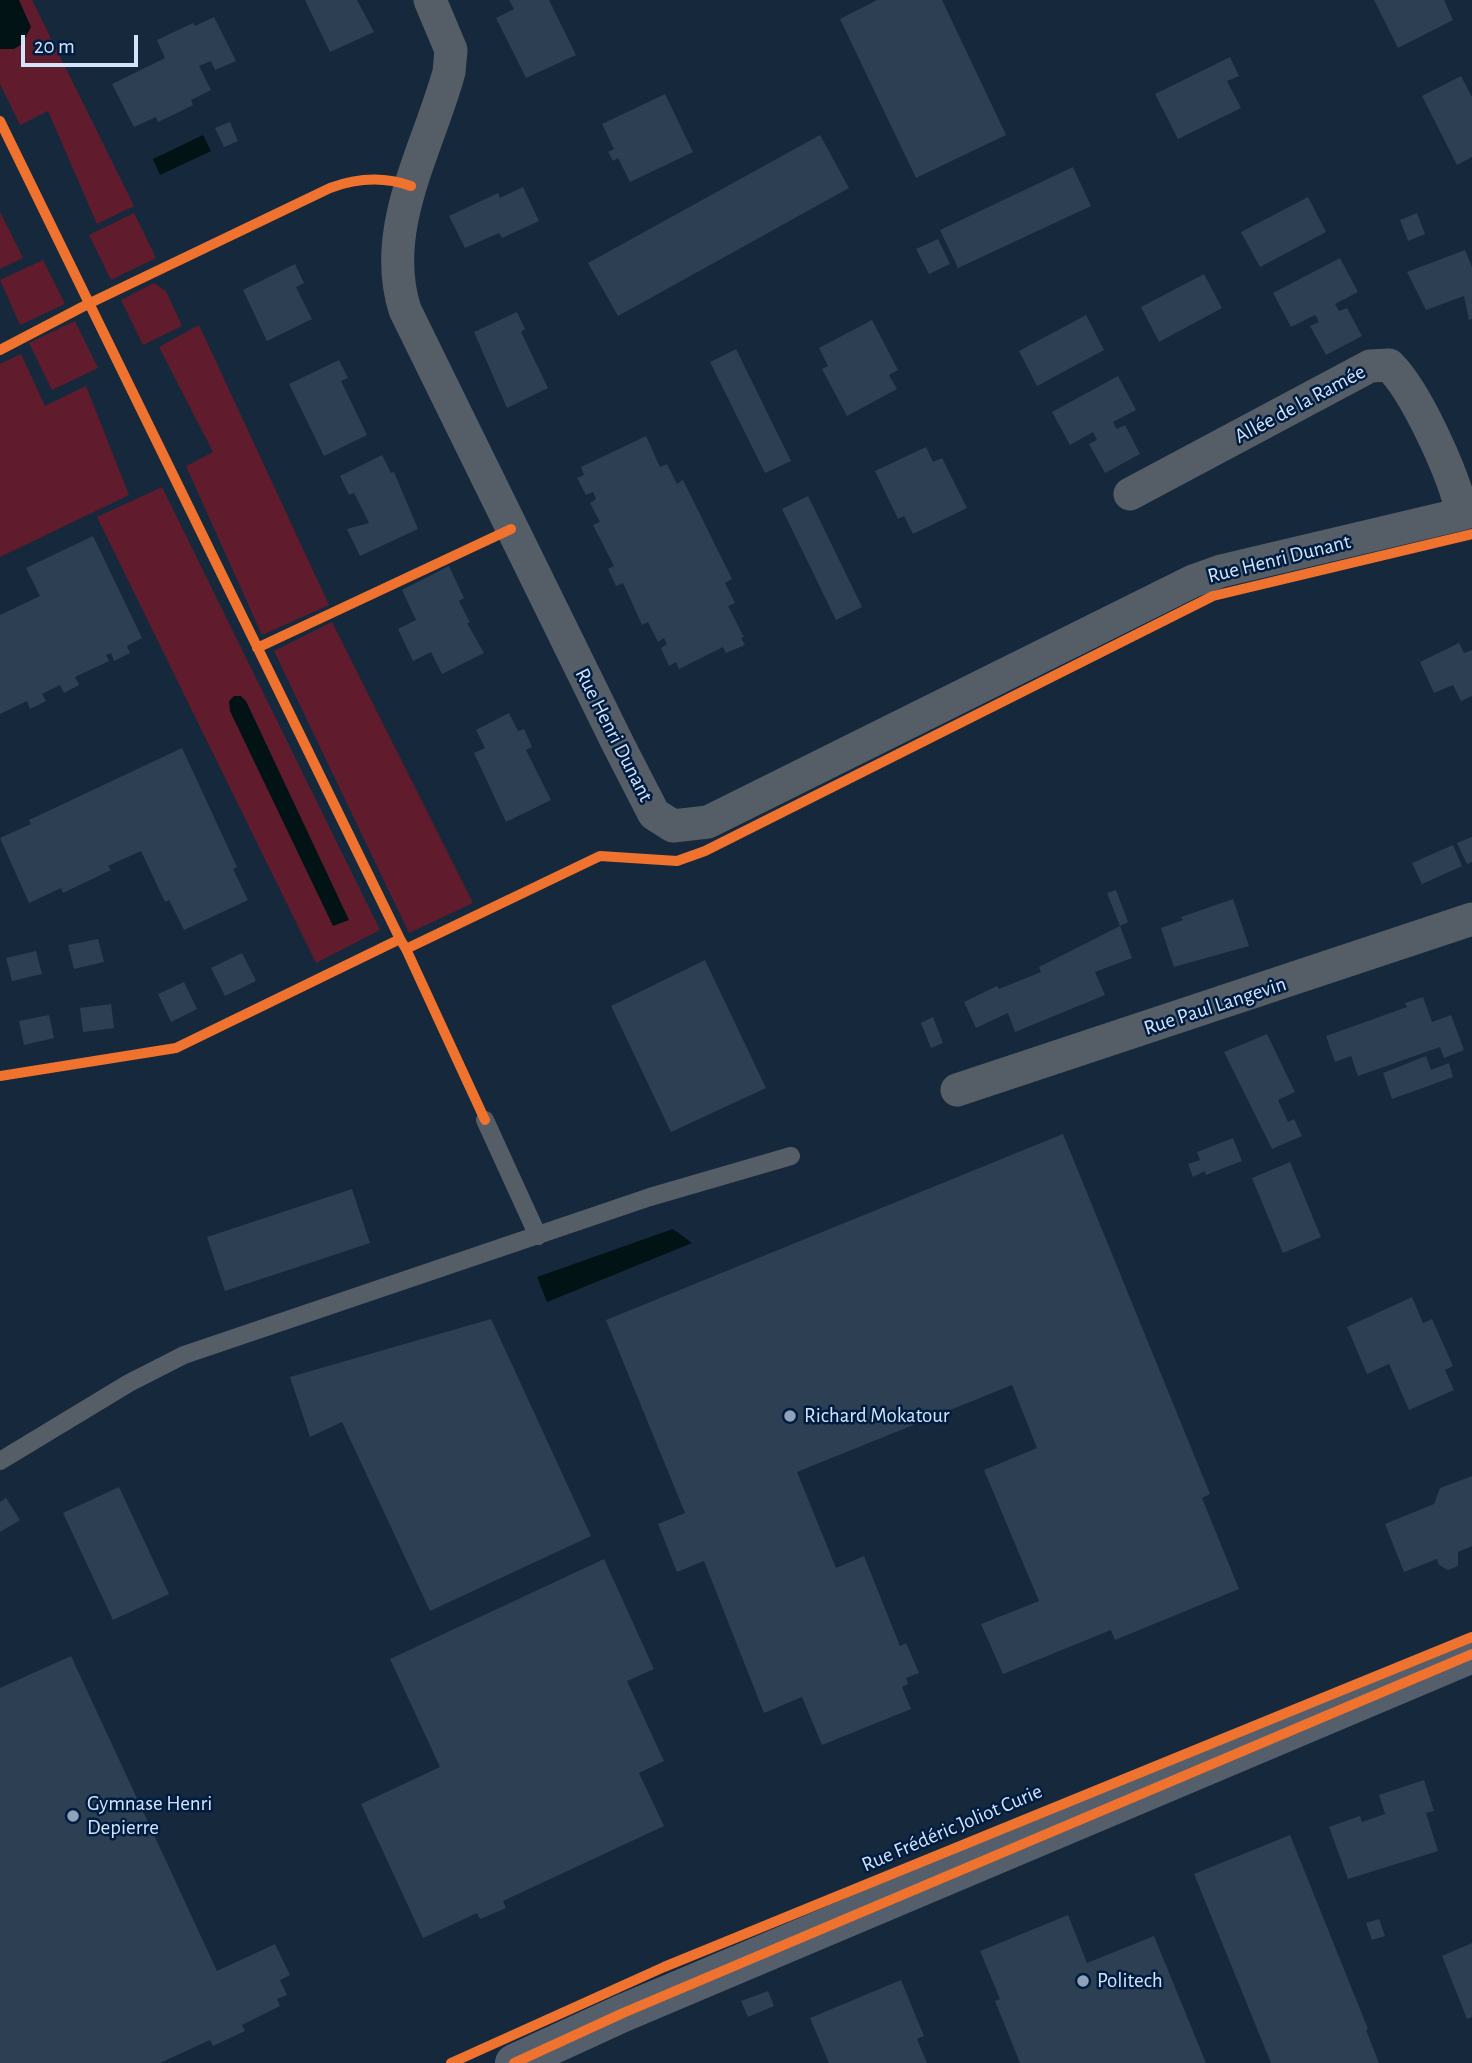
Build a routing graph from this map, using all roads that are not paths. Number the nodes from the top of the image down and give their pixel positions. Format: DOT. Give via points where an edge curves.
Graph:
graph roads {
  1 [pos="430,0"];
  2 [pos="1130,494"];
  3 [pos="1467,512"];
  4 [pos="1472,919"];
  5 [pos="957,1090"];
  6 [pos="485,1120"];
  7 [pos="791,1156"];
  8 [pos="538,1236"];
  9 [pos="0,1461"];
  10 [pos="1472,1654"];
  11 [pos="514,2063"];
  1 -- 3 [label="street, Rue Henri Dunant" via="451,50 449,72 399,231 399,291 618,744 654,814 673,826 708,822 1193,581"];
  2 -- 3 [label="street, Allée de la Ramée" via="1370,366 1389,365 1400,376 1430,432"];
  4 -- 5 [label="street, Rue Paul Langevin"];
  6 -- 8 [label="lane"];
  7 -- 8 [label="lane"];
  8 -- 9 [label="lane" via="184,1355"];
  10 -- 11 [label="street"];
}
